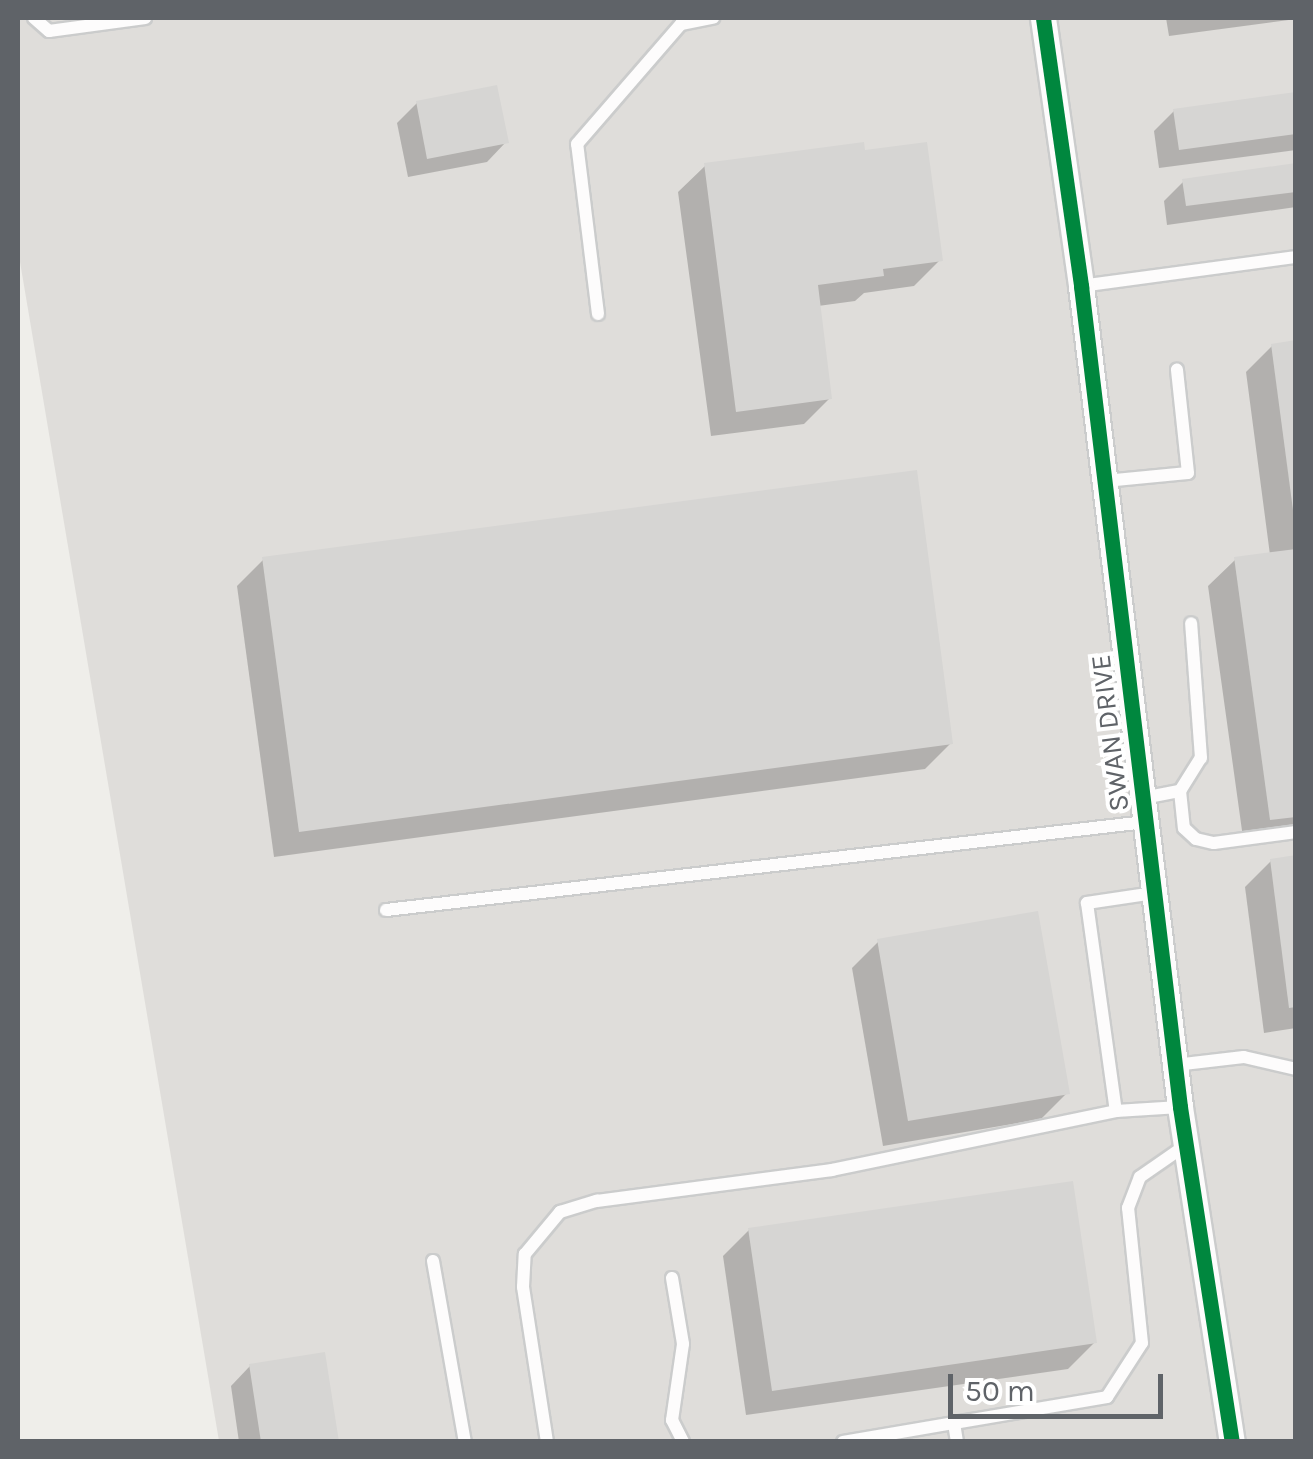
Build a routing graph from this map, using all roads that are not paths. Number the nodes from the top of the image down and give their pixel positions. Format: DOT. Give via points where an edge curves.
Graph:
graph roads {
  1 [pos="34,18"];
  2 [pos="145,18"];
  3 [pos="714,18"];
  4 [pos="1044,18"];
  5 [pos="1296,257"];
  6 [pos="1082,286"];
  7 [pos="598,314"];
  8 [pos="1177,370"];
  9 [pos="1105,481"];
  10 [pos="1191,623"];
  11 [pos="1180,791"];
  12 [pos="1144,810"];
  13 [pos="1296,832"];
  14 [pos="1154,893"];
  15 [pos="386,910"];
  16 [pos="1175,1065"];
  17 [pos="1296,1069"];
  18 [pos="1180,1107"];
  19 [pos="1116,1111"];
  20 [pos="1186,1145"];
  21 [pos="433,1261"];
  22 [pos="672,1278"];
  23 [pos="954,1423"];
  24 [pos="466,1442"];
  25 [pos="548,1442"];
  26 [pos="683,1442"];
  27 [pos="843,1442"];
  28 [pos="957,1442"];
  29 [pos="1232,1442"];
  1 -- 2 [label="lane" via="48,31"];
  3 -- 7 [label="lane" via="681,24 577,144"];
  4 -- 6 [label="street, SWAN DRIVE"];
  5 -- 6 [label="lane"];
  6 -- 9 [label="street, SWAN DRIVE"];
  8 -- 9 [label="lane" via="1188,473"];
  9 -- 12 [label="street, SWAN DRIVE"];
  10 -- 11 [label="lane" via="1201,758"];
  11 -- 12 [label="lane"];
  11 -- 13 [label="lane" via="1184,828 1196,839 1214,844"];
  12 -- 14 [label="street, SWAN DRIVE"];
  12 -- 15 [label="lane"];
  14 -- 16 [label="street, SWAN DRIVE"];
  14 -- 19 [label="lane" via="1087,903"];
  16 -- 17 [label="lane" via="1244,1057"];
  16 -- 18 [label="street, SWAN DRIVE"];
  18 -- 19 [label="lane"];
  18 -- 20 [label="street, SWAN DRIVE"];
  19 -- 25 [label="lane" via="832,1170 597,1201 560,1212 525,1254 523,1287"];
  20 -- 23 [label="lane" via="1140,1177 1128,1208 1142,1343 1107,1397"];
  20 -- 29 [label="street, SWAN DRIVE"];
  21 -- 24 [label="lane"];
  22 -- 26 [label="lane" via="683,1344 672,1420"];
  23 -- 27 [label="lane"];
  23 -- 28 [label="lane"];
}
